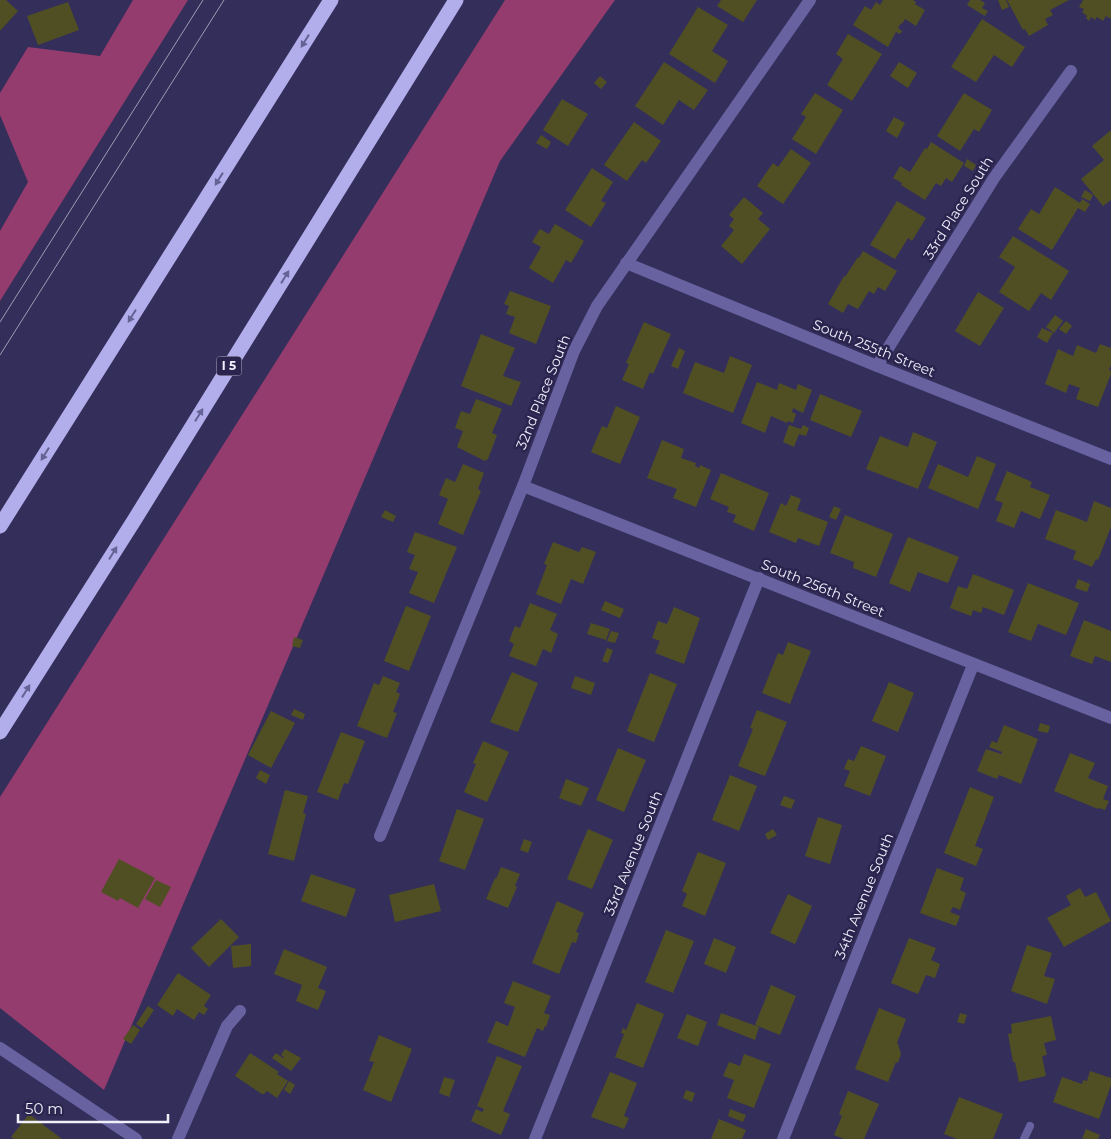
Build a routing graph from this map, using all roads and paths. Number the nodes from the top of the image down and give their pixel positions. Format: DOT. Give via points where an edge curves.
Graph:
graph roads {
  1 [pos="332,0"];
  2 [pos="456,0"];
  3 [pos="810,0"];
  4 [pos="1071,71"];
  5 [pos="626,263"];
  6 [pos="877,366"];
  7 [pos="1111,459"];
  8 [pos="523,486"];
  9 [pos="0,526"];
  10 [pos="759,578"];
  11 [pos="973,664"];
  12 [pos="1111,718"];
  13 [pos="0,732"];
  14 [pos="380,836"];
  15 [pos="240,1011"];
  16 [pos="0,1048"];
  17 [pos="1030,1126"];
  18 [pos="136,1139"];
  19 [pos="178,1139"];
  20 [pos="535,1139"];
  21 [pos="783,1139"];
  22 [pos="1024,1139"];
  1 -- 9 [label="highway, one-way"];
  13 -- 2 [label="highway, I 5, one-way"];
  3 -- 5 [label="street, 32nd Place South"];
  4 -- 6 [label="street, 33rd Place South" via="994,178"];
  5 -- 6 [label="street, South 255th Street"];
  5 -- 8 [label="street, 32nd Place South" via="597,306 574,351"];
  6 -- 7 [label="street, South 255th Street"];
  8 -- 10 [label="street, South 256th Street"];
  8 -- 14 [label="street, 32nd Place South"];
  10 -- 11 [label="street, South 256th Street"];
  10 -- 20 [label="street, 33rd Avenue South"];
  11 -- 12 [label="street, South 256th Street"];
  11 -- 21 [label="street, 34th Avenue South"];
  15 -- 19 [label="street" via="227,1026"];
  16 -- 18 [label="street"];
  17 -- 22 [label="lane"];
}
